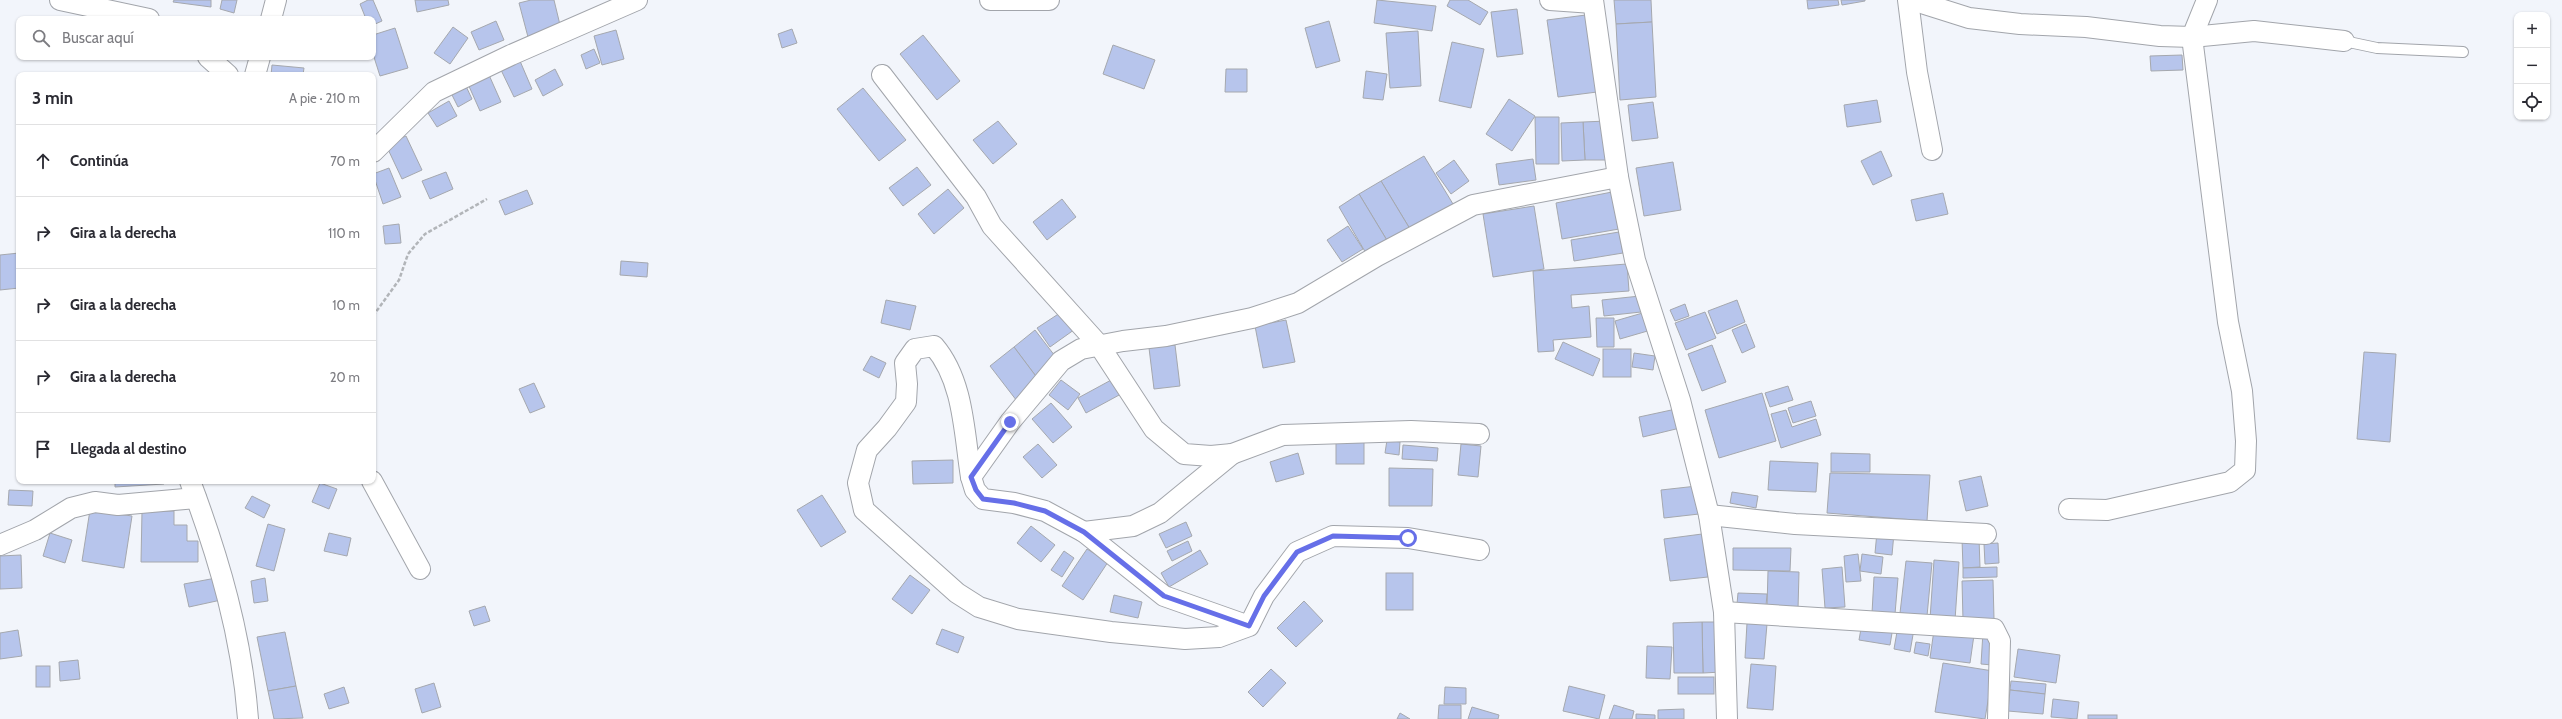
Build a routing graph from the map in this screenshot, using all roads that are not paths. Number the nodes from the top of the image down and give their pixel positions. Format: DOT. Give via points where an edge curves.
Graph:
graph roads {
  1 [pos="60,0"];
  2 [pos="276,0"];
  3 [pos="637,0"];
  4 [pos="990,0"];
  5 [pos="1049,0"];
  6 [pos="1550,0"];
  7 [pos="1908,0"];
  8 [pos="1912,0"];
  9 [pos="2207,0"];
  10 [pos="1593,2"];
  11 [pos="135,16"];
  12 [pos="272,16"];
  13 [pos="2192,37"];
  14 [pos="2344,41"];
  15 [pos="2463,52"];
  16 [pos="211,60"];
  17 [pos="259,60"];
  18 [pos="225,72"];
  19 [pos="256,72"];
  20 [pos="882,75"];
  21 [pos="376,149"];
  22 [pos="1932,150"];
  23 [pos="1618,177"];
  24 [pos="1099,345"];
  25 [pos="1479,434"];
  26 [pos="1232,454"];
  27 [pos="971,477"];
  28 [pos="374,484"];
  29 [pos="193,490"];
  30 [pos="2069,510"];
  31 [pos="1709,515"];
  32 [pos="1084,532"];
  33 [pos="1986,534"];
  34 [pos="0,545"];
  35 [pos="1479,550"];
  36 [pos="420,569"];
  37 [pos="1724,612"];
  38 [pos="1249,626"];
  39 [pos="248,719"];
  40 [pos="1727,719"];
  41 [pos="1998,719"];
  1 -- 11 [label="street"];
  2 -- 12 [label="street"];
  3 -- 21 [label="street" via="434,92"];
  4 -- 5 [label="street"];
  6 -- 10 [label="street"];
  7 -- 22 [label="street" via="1917,72"];
  8 -- 13 [label="street" via="1977,19"];
  9 -- 13 [label="street"];
  10 -- 23 [label="street"];
  13 -- 14 [label="street" via="2254,31"];
  13 -- 30 [label="street" via="2228,322 2242,391 2246,441 2245,470 2230,482 2108,510"];
  14 -- 15 [label="lane" via="2377,48"];
  16 -- 18 [label="street"];
  17 -- 19 [label="street"];
  20 -- 24 [label="street" via="976,197 992,226"];
  23 -- 24 [label="street" via="1473,205 1298,302 1252,318 1166,336"];
  23 -- 31 [label="street" via="1635,260 1680,400"];
  24 -- 26 [label="street" via="1154,429 1184,454"];
  24 -- 27 [label="street" via="1081,349 1061,361 1010,422"];
  25 -- 26 [label="street" via="1411,431 1283,435"];
  26 -- 32 [label="street" via="1160,513 1134,526"];
  27 -- 32 [label="street" via="983,499 1045,511"];
  27 -- 38 [label="street" via="958,393 946,361 934,346 915,349 905,363 908,384 906,402 867,450 858,484 864,510 957,593 979,607 1018,620 1111,632 1185,639 1218,637"];
  28 -- 36 [label="street"];
  29 -- 34 [label="street" via="137,504 95,502 71,508 35,530"];
  29 -- 39 [label="street" via="227,594 246,683"];
  31 -- 33 [label="street" via="1796,524"];
  31 -- 37 [label="street"];
  32 -- 38 [label="street" via="1164,596"];
  35 -- 38 [label="street" via="1408,538 1333,536 1297,552 1264,596"];
  37 -- 40 [label="street"];
  37 -- 41 [label="street" via="1994,629 2000,641"];
}
